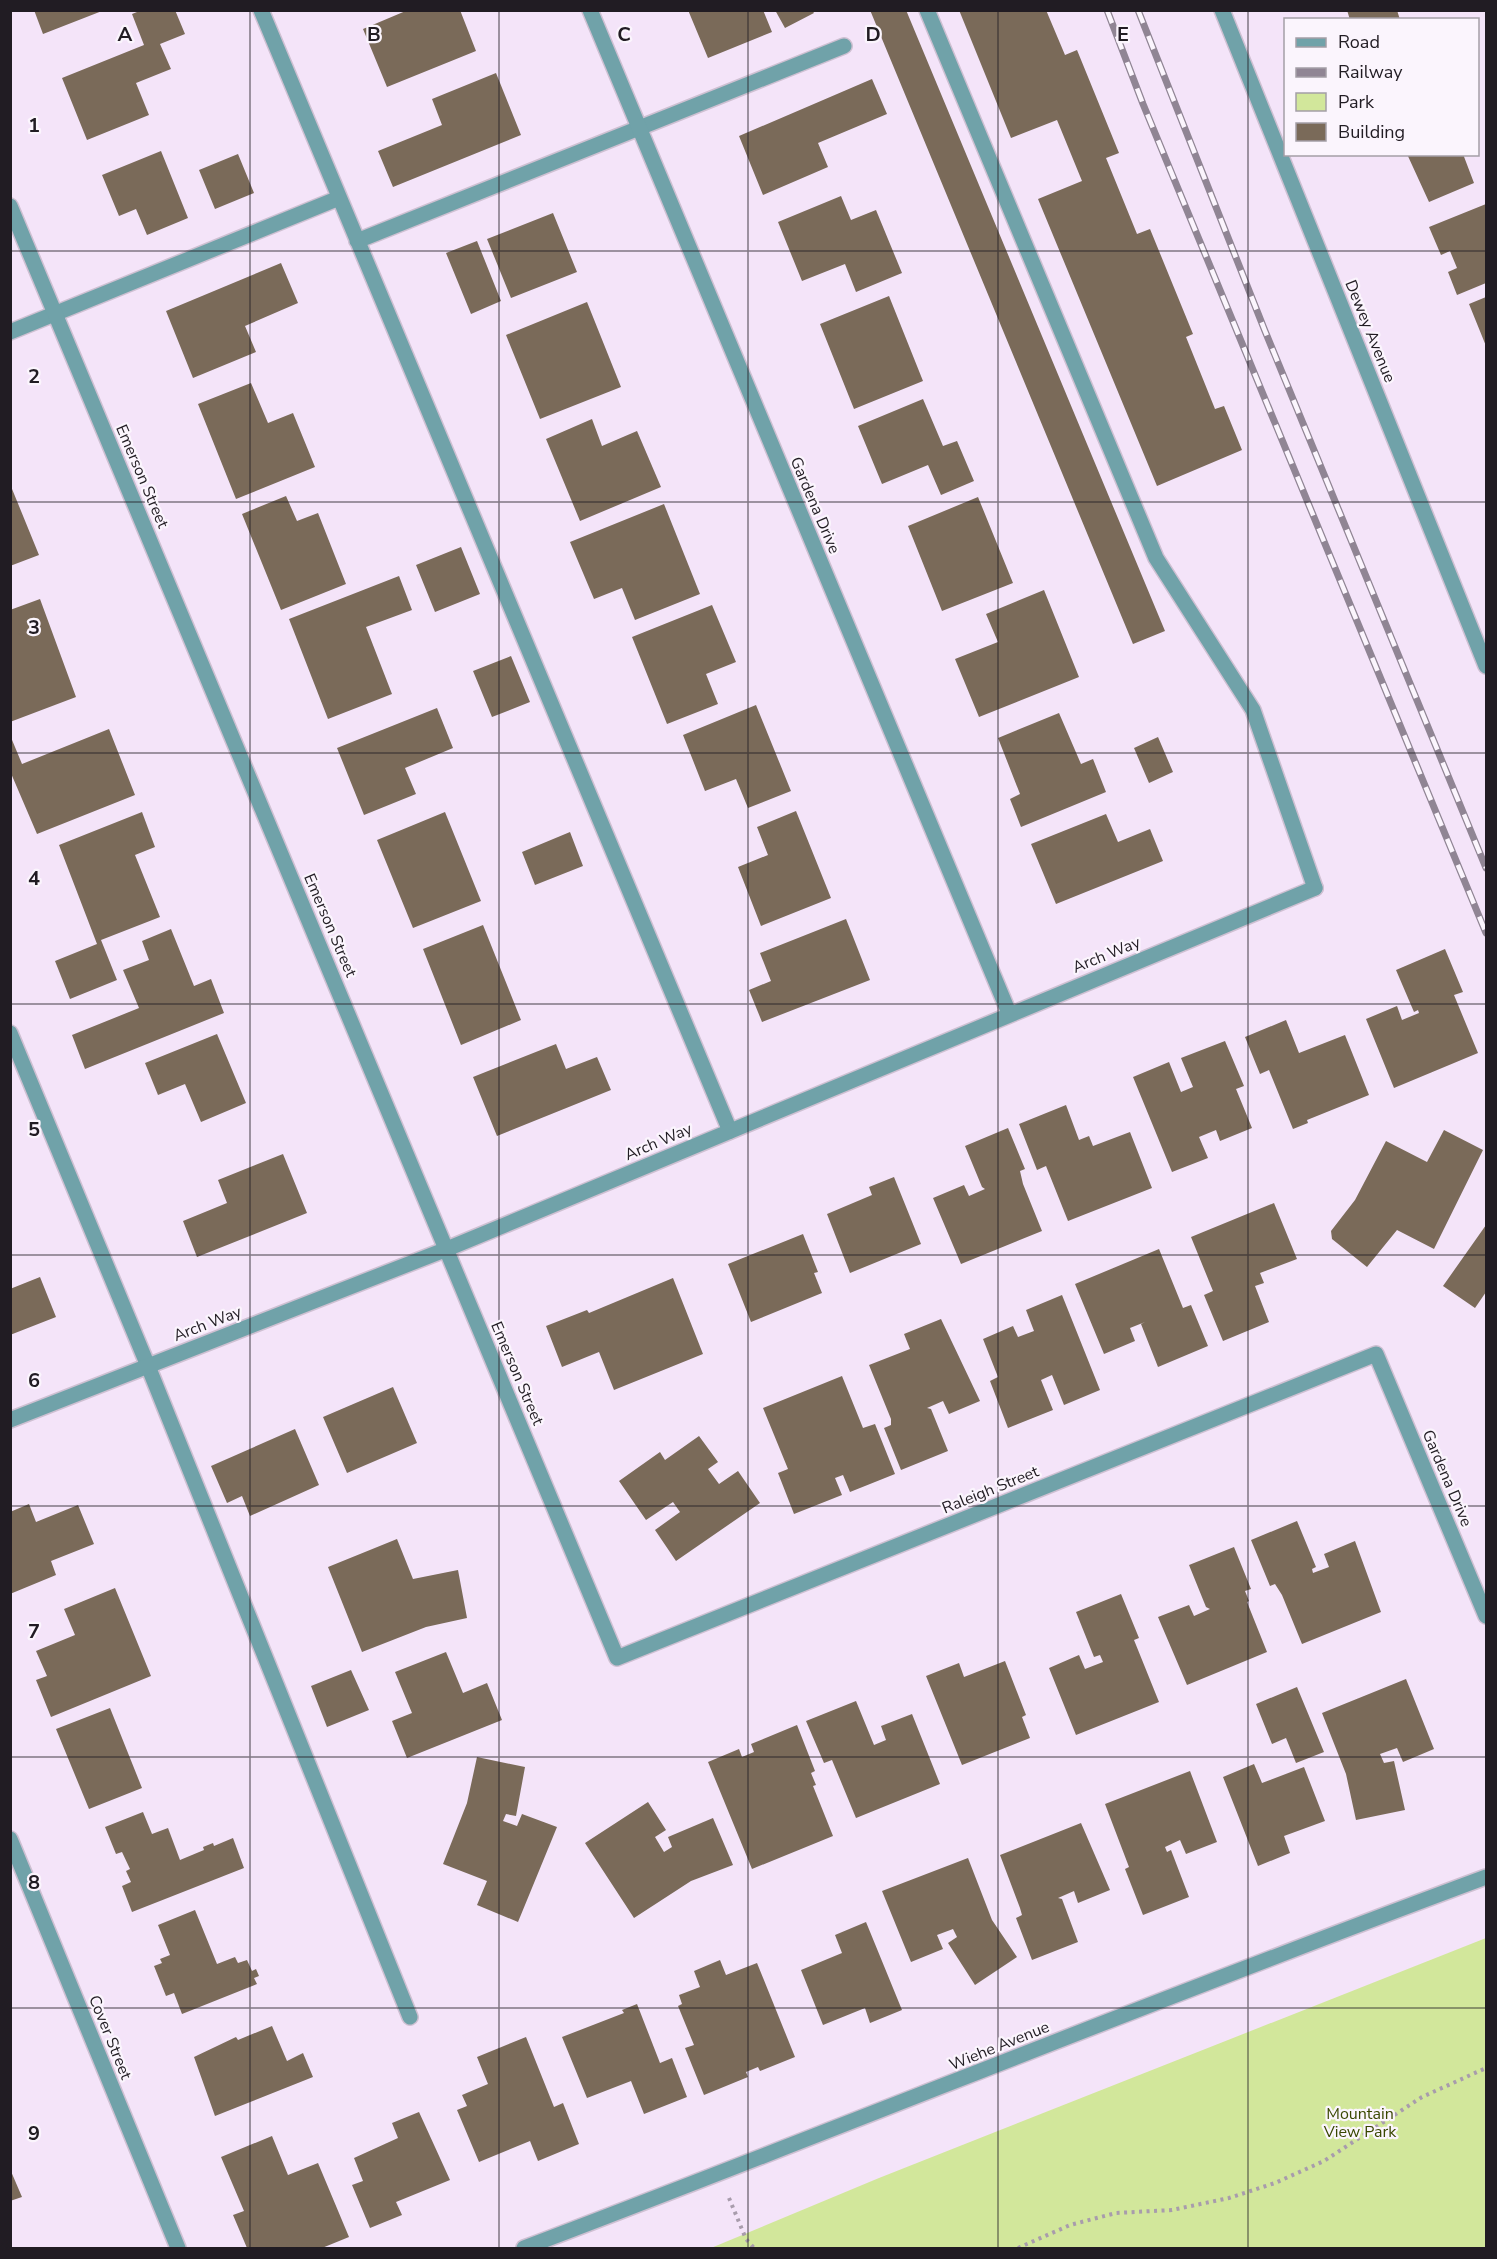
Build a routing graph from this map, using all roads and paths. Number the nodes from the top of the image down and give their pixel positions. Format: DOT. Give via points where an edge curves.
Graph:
graph roads {
  1 [pos="261,10"];
  2 [pos="590,10"];
  3 [pos="927,10"];
  4 [pos="1222,10"];
  5 [pos="844,46"];
  6 [pos="640,129"];
  7 [pos="339,198"];
  8 [pos="10,206"];
  9 [pos="357,241"];
  10 [pos="56,313"];
  11 [pos="10,332"];
  12 [pos="1486,666"];
  13 [pos="1009,1013"];
  14 [pos="10,1033"];
  15 [pos="729,1131"];
  16 [pos="447,1249"];
  17 [pos="1376,1354"];
  18 [pos="148,1366"];
  19 [pos="10,1420"];
  20 [pos="1486,1616"];
  21 [pos="617,1658"];
  22 [pos="10,1839"];
  23 [pos="1486,1877"];
  24 [pos="410,2017"];
  25 [pos="1486,2068"];
  26 [pos="719,2174"];
  27 [pos="178,2248"];
  28 [pos="524,2248"];
  29 [pos="754,2248"];
  30 [pos="1018,2248"];
  1 -- 7 [label="street"];
  2 -- 6 [label="street, Gardena Drive"];
  3 -- 13 [label="street, Arch Way" via="1156,558 1253,710 1315,888"];
  4 -- 12 [label="street, Dewey Avenue"];
  5 -- 6 [label="street"];
  6 -- 9 [label="street"];
  6 -- 13 [label="street, Gardena Drive"];
  7 -- 9 [label="street"];
  7 -- 10 [label="street"];
  8 -- 10 [label="street, Emerson Street"];
  9 -- 15 [label="street"];
  10 -- 11 [label="street"];
  10 -- 16 [label="street, Emerson Street"];
  13 -- 15 [label="street, Arch Way"];
  14 -- 18 [label="street"];
  15 -- 16 [label="street, Arch Way"];
  16 -- 18 [label="street, Arch Way"];
  16 -- 21 [label="street, Emerson Street"];
  17 -- 20 [label="street, Gardena Drive"];
  17 -- 21 [label="street, Raleigh Street"];
  18 -- 19 [label="street, Arch Way"];
  18 -- 24 [label="street"];
  22 -- 27 [label="street, Cover Street"];
  23 -- 26 [label="street, Wiehe Avenue" via="1288,1950"];
  25 -- 30 [label="path" via="1422,2097 1324,2160 1275,2183 1172,2210 1104,2216 1070,2225"];
  26 -- 28 [label="street, Wiehe Avenue"];
  26 -- 29 [label="path" via="746,2239"];
}
